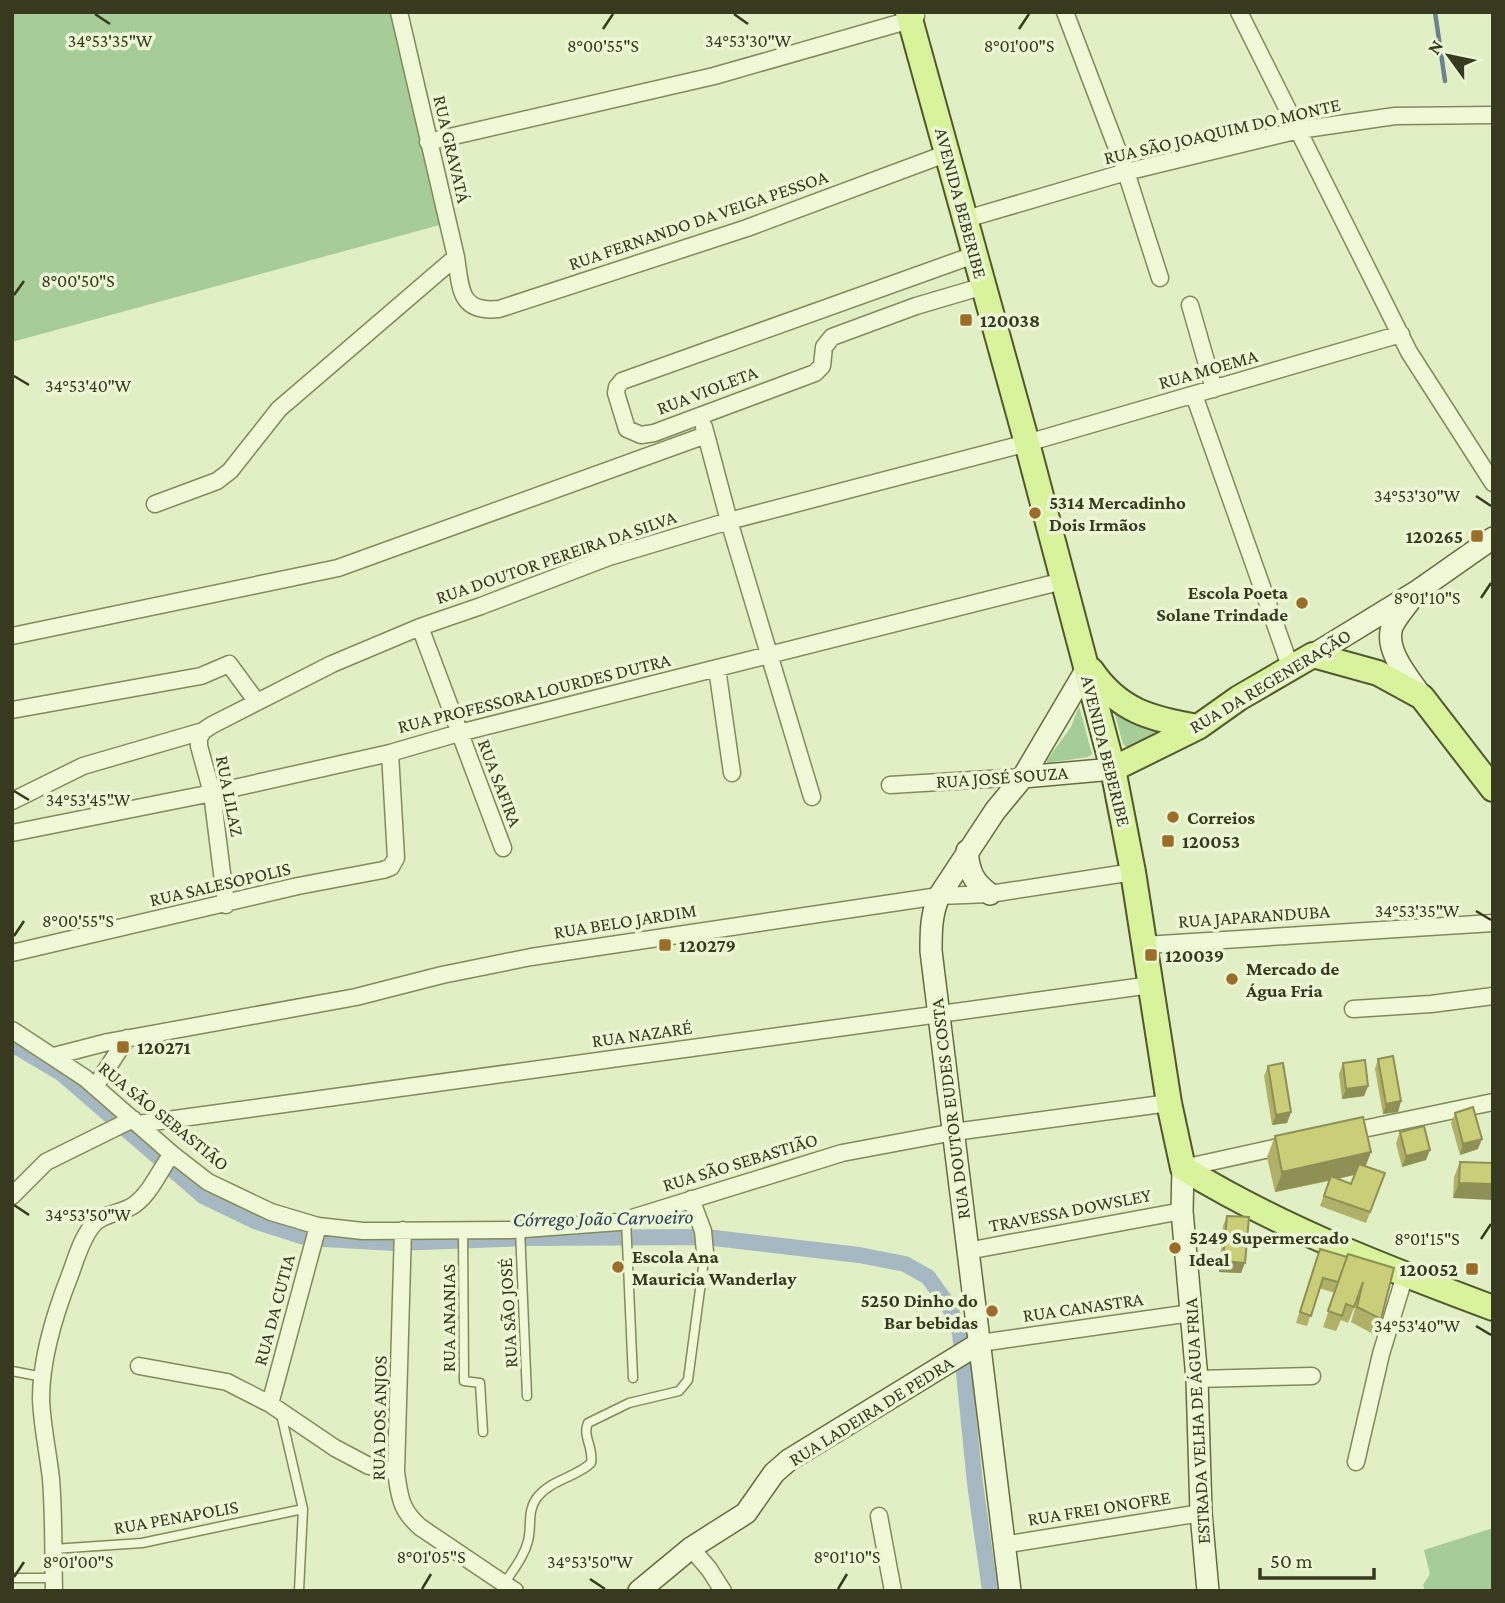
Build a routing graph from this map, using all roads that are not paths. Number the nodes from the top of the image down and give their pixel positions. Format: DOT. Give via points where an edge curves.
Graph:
graph roads {
  1 [pos="399,12"];
  2 [pos="1065,12"];
  3 [pos="1239,12"];
  4 [pos="913,15"];
  5 [pos="1493,115"];
  6 [pos="1300,130"];
  7 [pos="428,142"];
  8 [pos="948,153"];
  9 [pos="1126,172"];
  10 [pos="966,219"];
  11 [pos="974,255"];
  12 [pos="456,257"];
  13 [pos="1160,278"];
  14 [pos="984,286"];
  15 [pos="463,296"];
  16 [pos="1190,304"];
  17 [pos="1401,334"];
  18 [pos="1214,389"];
  19 [pos="1194,395"];
  20 [pos="703,425"];
  21 [pos="1027,443"];
  22 [pos="1493,483"];
  23 [pos="155,504"];
  24 [pos="729,521"];
  25 [pos="1493,538"];
  26 [pos="1063,581"];
  27 [pos="1416,592"];
  28 [pos="420,627"];
  29 [pos="12,636"];
  30 [pos="769,655"];
  31 [pos="1312,655"];
  32 [pos="1085,664"];
  33 [pos="717,668"];
  34 [pos="1292,668"];
  35 [pos="1422,697"];
  36 [pos="257,702"];
  37 [pos="12,710"];
  38 [pos="1198,727"];
  39 [pos="458,733"];
  40 [pos="201,734"];
  41 [pos="390,752"];
  42 [pos="1113,769"];
  43 [pos="732,773"];
  44 [pos="1023,778"];
  45 [pos="890,785"];
  46 [pos="1493,789"];
  47 [pos="212,793"];
  48 [pos="812,797"];
  49 [pos="12,801"];
  50 [pos="12,833"];
  51 [pos="503,848"];
  52 [pos="967,851"];
  53 [pos="1133,872"];
  54 [pos="990,894"];
  55 [pos="939,896"];
  56 [pos="226,905"];
  57 [pos="1493,923"];
  58 [pos="1144,945"];
  59 [pos="12,953"];
  60 [pos="1151,985"];
  61 [pos="1493,996"];
  62 [pos="1353,1009"];
  63 [pos="940,1016"];
  64 [pos="12,1030"];
  65 [pos="127,1038"];
  66 [pos="54,1056"];
  67 [pos="95,1087"];
  68 [pos="1493,1102"];
  69 [pos="1168,1103"];
  70 [pos="135,1122"];
  71 [pos="954,1132"];
  72 [pos="1332,1135"];
  73 [pos="1305,1141"];
  74 [pos="166,1162"];
  75 [pos="1183,1168"];
  76 [pos="12,1196"];
  77 [pos="691,1199"];
  78 [pos="1182,1211"];
  79 [pos="626,1220"];
  80 [pos="520,1229"];
  81 [pos="317,1230"];
  82 [pos="463,1230"];
  83 [pos="403,1241"];
  84 [pos="967,1251"];
  85 [pos="705,1252"];
  86 [pos="1405,1275"];
  87 [pos="1493,1308"];
  88 [pos="1191,1313"];
  89 [pos="976,1346"];
  90 [pos="139,1366"];
  91 [pos="12,1371"];
  92 [pos="1312,1376"];
  93 [pos="43,1377"];
  94 [pos="633,1378"];
  95 [pos="1197,1379"];
  96 [pos="527,1396"];
  97 [pos="275,1408"];
  98 [pos="483,1432"];
  99 [pos="1356,1462"];
  100 [pos="396,1472"];
  101 [pos="303,1508"];
  102 [pos="1201,1513"];
  103 [pos="879,1516"];
  104 [pos="1003,1545"];
  105 [pos="691,1548"];
  106 [pos="52,1549"];
  107 [pos="12,1578"];
  108 [pos="53,1584"];
  109 [pos="504,1587"];
  110 [pos="299,1591"];
  111 [pos="639,1591"];
  112 [pos="723,1591"];
  113 [pos="893,1591"];
  114 [pos="1010,1591"];
  115 [pos="1208,1591"];
  1 -- 7 [label="street, RUA GRAVATÁ"];
  2 -- 9 [label="street"];
  3 -- 6 [label="street"];
  4 -- 7 [label="street" via="714,76"];
  4 -- 8 [label="main road, AVENIDA BEBERIBE"];
  5 -- 6 [label="street, RUA SÃO JOAQUIM DO MONTE" via="1395,116"];
  6 -- 9 [label="street, RUA SÃO JOAQUIM DO MONTE"];
  6 -- 17 [label="street"];
  7 -- 12 [label="street, RUA GRAVATÁ"];
  8 -- 10 [label="main road, AVENIDA BEBERIBE"];
  8 -- 15 [label="street, RUA FERNANDO DA VEIGA PESSOA" via="747,228 499,309 471,306"];
  9 -- 10 [label="street, RUA SÃO JOAQUIM DO MONTE"];
  9 -- 13 [label="street"];
  10 -- 11 [label="main road, AVENIDA BEBERIBE"];
  11 -- 14 [label="main road, AVENIDA BEBERIBE"];
  11 -- 20 [label="street, RUA VIOLETA" via="621,381 617,387 627,429 633,433"];
  12 -- 15 [label="street, RUA GRAVATÁ"];
  12 -- 23 [label="street" via="279,409 230,471 217,481"];
  14 -- 20 [label="street, RUA VIOLETA" via="832,337 815,373"];
  14 -- 21 [label="main road, AVENIDA BEBERIBE"];
  16 -- 18 [label="street"];
  17 -- 18 [label="street, RUA MOEMA"];
  17 -- 22 [label="street"];
  18 -- 19 [label="street, RUA MOEMA"];
  19 -- 21 [label="street, RUA MOEMA"];
  19 -- 34 [label="street"];
  20 -- 24 [label="street"];
  20 -- 29 [label="street" via="338,568"];
  21 -- 24 [label="street, RUA DOUTOR PEREIRA DA SILVA"];
  21 -- 26 [label="main road, AVENIDA BEBERIBE"];
  24 -- 28 [label="street, RUA DOUTOR PEREIRA DA SILVA" via="609,557"];
  24 -- 30 [label="street"];
  25 -- 27 [label="street, RUA DA REGENERAÇÃO"];
  26 -- 30 [label="street, RUA PROFESSORA LOURDES DUTRA"];
  26 -- 32 [label="main road, AVENIDA BEBERIBE"];
  27 -- 31 [label="street, RUA DA REGENERAÇÃO"];
  27 -- 35 [label="street" via="1395,621 1391,637 1397,657"];
  28 -- 36 [label="street, RUA DOUTOR PEREIRA DA SILVA"];
  28 -- 39 [label="street"];
  30 -- 33 [label="street, RUA PROFESSORA LOURDES DUTRA"];
  30 -- 48 [label="street"];
  31 -- 34 [label="main road, RUA DA REGENERAÇÃO"];
  31 -- 35 [label="main road" via="1378,673"];
  32 -- 38 [label="main road" via="1123,704"];
  32 -- 42 [label="main road, AVENIDA BEBERIBE"];
  32 -- 44 [label="street, RUA DOUTOR EUDES COSTA"];
  33 -- 39 [label="street, RUA PROFESSORA LOURDES DUTRA"];
  33 -- 43 [label="street"];
  34 -- 38 [label="main road, RUA DA REGENERAÇÃO"];
  35 -- 46 [label="main road"];
  36 -- 37 [label="street" via="229,664 201,676"];
  36 -- 40 [label="street, RUA DOUTOR PEREIRA DA SILVA"];
  38 -- 42 [label="main road, RUA DA REGENERAÇÃO"];
  39 -- 41 [label="street, RUA PROFESSORA LOURDES DUTRA"];
  39 -- 51 [label="street, RUA SAFIRA"];
  40 -- 47 [label="street, RUA LILAZ" via="198,746"];
  40 -- 49 [label="street, RUA DOUTOR PEREIRA DA SILVA" via="83,766"];
  41 -- 47 [label="street, RUA PROFESSORA LOURDES DUTRA"];
  41 -- 56 [label="street, RUA SALESOPOLIS" via="394,863 383,870"];
  42 -- 44 [label="street, RUA JOSÉ SOUZA"];
  42 -- 53 [label="main road, AVENIDA BEBERIBE"];
  44 -- 45 [label="street, RUA JOSÉ SOUZA"];
  44 -- 52 [label="street, RUA DOUTOR EUDES COSTA"];
  47 -- 50 [label="street, RUA PROFESSORA LOURDES DUTRA"];
  47 -- 56 [label="street, RUA LILAZ"];
  52 -- 54 [label="street" via="972,878"];
  52 -- 55 [label="street, RUA DOUTOR EUDES COSTA"];
  53 -- 54 [label="street, RUA BELO JARDIM"];
  53 -- 58 [label="main road, AVENIDA BEBERIBE"];
  54 -- 55 [label="street, RUA BELO JARDIM"];
  55 -- 63 [label="street, RUA DOUTOR EUDES COSTA" via="933,911 931,951"];
  55 -- 65 [label="street, RUA BELO JARDIM" via="531,957 356,997"];
  56 -- 59 [label="street, RUA SALESOPOLIS"];
  57 -- 58 [label="street, RUA JAPARANDUBA"];
  58 -- 60 [label="main road, AVENIDA BEBERIBE"];
  60 -- 63 [label="street, RUA NAZARÉ"];
  60 -- 69 [label="main road, AVENIDA BEBERIBE"];
  61 -- 62 [label="street"];
  63 -- 70 [label="street, RUA NAZARÉ"];
  63 -- 71 [label="street, RUA DOUTOR EUDES COSTA"];
  64 -- 66 [label="street, RUA SÃO SEBASTIÃO"];
  65 -- 66 [label="street, RUA BELO JARDIM"];
  65 -- 67 [label="street"];
  66 -- 67 [label="street, RUA SÃO SEBASTIÃO"];
  67 -- 70 [label="street, RUA SÃO SEBASTIÃO"];
  68 -- 72 [label="street"];
  69 -- 71 [label="street, RUA SÃO SEBASTIÃO"];
  69 -- 75 [label="main road, AVENIDA BEBERIBE"];
  70 -- 74 [label="street, RUA SÃO SEBASTIÃO"];
  70 -- 76 [label="street, RUA NAZARÉ" via="46,1162"];
  71 -- 77 [label="street, RUA SÃO SEBASTIÃO" via="842,1153"];
  71 -- 84 [label="street, RUA DOUTOR EUDES COSTA"];
  73 -- 75 [label="street"];
  74 -- 81 [label="street, RUA SÃO SEBASTIÃO"];
  74 -- 93 [label="street" via="135,1204 96,1221 86,1234 64,1290"];
  75 -- 78 [label="street, ESTRADA VELHA DE ÁGUA FRIA"];
  75 -- 86 [label="main road" via="1266,1216"];
  77 -- 79 [label="street, RUA SÃO SEBASTIÃO"];
  77 -- 85 [label="street"];
  78 -- 84 [label="street, TRAVESSA DOWSLEY"];
  78 -- 88 [label="street, ESTRADA VELHA DE ÁGUA FRIA"];
  79 -- 80 [label="street, RUA SÃO SEBASTIÃO"];
  79 -- 94 [label="lane"];
  80 -- 82 [label="street, RUA SÃO SEBASTIÃO"];
  80 -- 96 [label="lane, RUA SÃO JOSÉ"];
  81 -- 83 [label="street, RUA SÃO SEBASTIÃO" via="363,1231"];
  81 -- 97 [label="street, RUA DA CUTIA"];
  82 -- 83 [label="street, RUA SÃO SEBASTIÃO"];
  82 -- 98 [label="lane, RUA ANANIAS" via="464,1381 480,1383"];
  83 -- 100 [label="street, RUA DOS ANJOS"];
  84 -- 89 [label="street, RUA DOUTOR EUDES COSTA"];
  85 -- 109 [label="lane" via="688,1380 679,1391 629,1403 589,1423 586,1434 591,1463 536,1498 529,1539"];
  86 -- 87 [label="main road"];
  86 -- 99 [label="street"];
  88 -- 89 [label="street, RUA CANASTRA"];
  88 -- 95 [label="street, ESTRADA VELHA DE ÁGUA FRIA"];
  89 -- 104 [label="street, RUA DOUTOR EUDES COSTA"];
  89 -- 105 [label="street, RUA LADEIRA DE PEDRA" via="789,1460 746,1513"];
  90 -- 97 [label="street" via="227,1382"];
  91 -- 93 [label="lane"];
  92 -- 95 [label="street"];
  93 -- 106 [label="street"];
  95 -- 102 [label="street, ESTRADA VELHA DE ÁGUA FRIA"];
  97 -- 100 [label="street" via="369,1466"];
  97 -- 101 [label="lane, RUA DA CUTIA"];
  100 -- 109 [label="street, RUA DOS ANJOS" via="400,1500 408,1516"];
  101 -- 106 [label="lane, RUA PENAPOLIS" via="142,1543"];
  101 -- 110 [label="lane, RUA DA CUTIA"];
  102 -- 104 [label="street, RUA FREI ONOFRE"];
  102 -- 115 [label="street, ESTRADA VELHA DE ÁGUA FRIA"];
  103 -- 113 [label="street"];
  104 -- 114 [label="street, RUA DOUTOR EUDES COSTA"];
  105 -- 111 [label="street, RUA LADEIRA DE PEDRA"];
  105 -- 112 [label="street"];
  106 -- 108 [label="street"];
  107 -- 108 [label="lane"];
}
